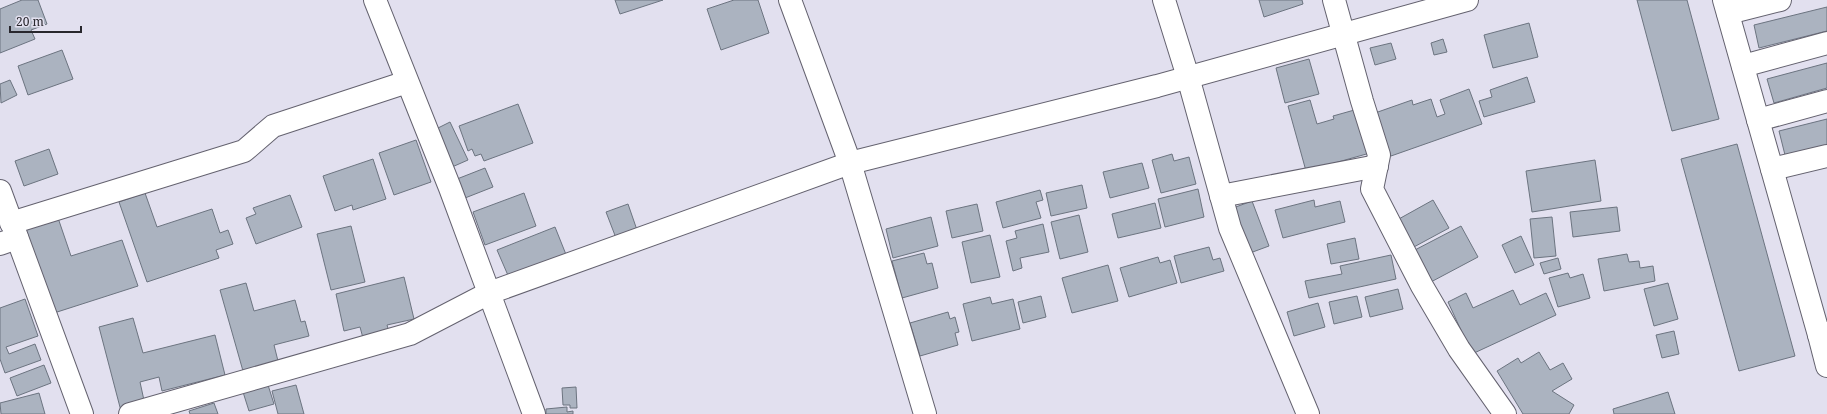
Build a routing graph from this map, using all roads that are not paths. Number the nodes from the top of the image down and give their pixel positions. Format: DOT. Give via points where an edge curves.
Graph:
graph roads {
  1 [pos="375,0"];
  2 [pos="790,0"];
  3 [pos="1164,0"];
  4 [pos="1334,0"];
  5 [pos="1467,0"];
  6 [pos="1780,0"];
  7 [pos="1726,6"];
  8 [pos="1343,34"];
  9 [pos="1827,43"];
  10 [pos="1743,66"];
  11 [pos="1188,76"];
  12 [pos="407,82"];
  13 [pos="1827,101"];
  14 [pos="1758,120"];
  15 [pos="1827,156"];
  16 [pos="850,163"];
  17 [pos="1377,166"];
  18 [pos="1772,169"];
  19 [pos="0,191"];
  20 [pos="1221,196"];
  21 [pos="10,235"];
  22 [pos="490,293"];
  23 [pos="1823,334"];
  24 [pos="1827,366"];
  25 [pos="82,414"];
  26 [pos="130,414"];
  27 [pos="534,414"];
  28 [pos="925,414"];
  29 [pos="1308,414"];
  30 [pos="1505,414"];
  1 -- 12 [label="street"];
  2 -- 16 [label="street"];
  3 -- 11 [label="street"];
  4 -- 8 [label="street"];
  5 -- 8 [label="street"];
  6 -- 7 [label="street"];
  7 -- 10 [label="street"];
  8 -- 11 [label="street"];
  8 -- 17 [label="street" via="1379,155"];
  9 -- 10 [label="street"];
  10 -- 14 [label="street"];
  11 -- 16 [label="street"];
  11 -- 20 [label="street"];
  12 -- 21 [label="street" via="272,126 244,151"];
  12 -- 22 [label="street"];
  13 -- 14 [label="street"];
  14 -- 18 [label="street"];
  15 -- 18 [label="street"];
  16 -- 22 [label="street"];
  16 -- 28 [label="street"];
  17 -- 20 [label="street"];
  17 -- 30 [label="street" via="1372,188 1422,286 1459,349"];
  18 -- 23 [label="street"];
  19 -- 21 [label="street"];
  20 -- 29 [label="street" via="1230,228"];
  21 -- 25 [label="street"];
  22 -- 26 [label="street" via="410,334"];
  22 -- 27 [label="street"];
  23 -- 24 [label="street"];
}
